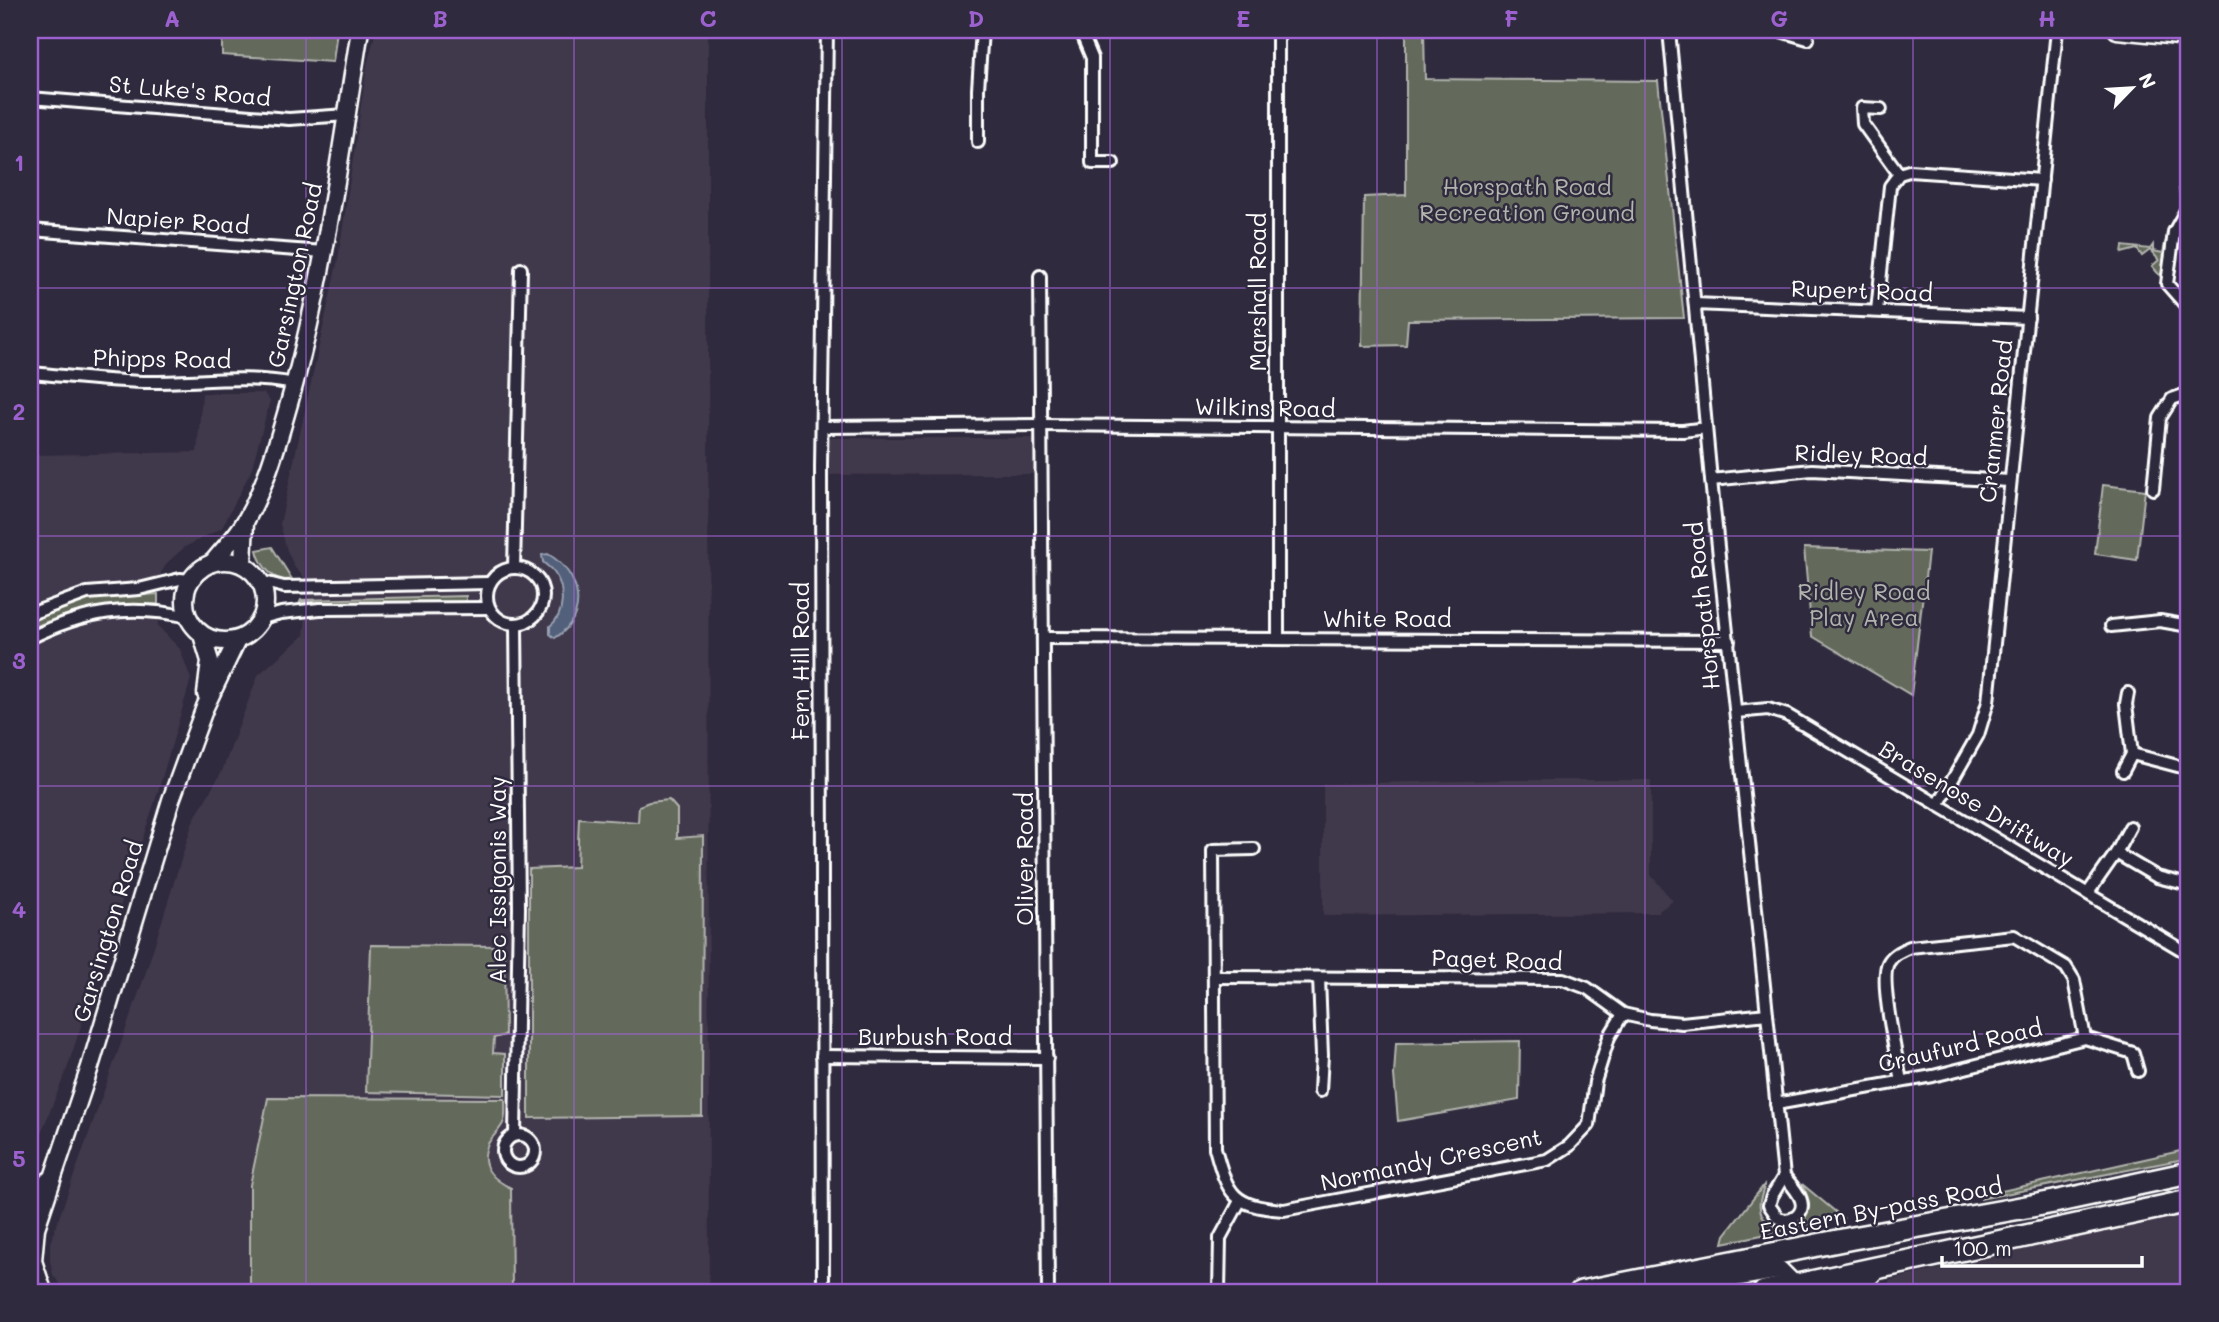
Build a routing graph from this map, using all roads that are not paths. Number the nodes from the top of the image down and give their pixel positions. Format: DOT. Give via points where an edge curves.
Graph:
graph roads {
  1 [pos="360,30"];
  2 [pos="827,30"];
  3 [pos="982,30"];
  4 [pos="1084,30"];
  5 [pos="1278,30"];
  6 [pos="1669,30"];
  7 [pos="1777,30"];
  8 [pos="2057,30"];
  9 [pos="2117,30"];
  10 [pos="2189,37"];
  11 [pos="1808,39"];
  12 [pos="30,98"];
  13 [pos="1881,109"];
  14 [pos="346,115"];
  15 [pos="978,142"];
  16 [pos="1112,163"];
  17 [pos="2189,167"];
  18 [pos="1899,174"];
  19 [pos="2042,180"];
  20 [pos="2188,205"];
  21 [pos="30,230"];
  22 [pos="324,252"];
  23 [pos="521,269"];
  24 [pos="1040,276"];
  25 [pos="1695,304"];
  26 [pos="2189,309"];
  27 [pos="1877,311"];
  28 [pos="2028,318"];
  29 [pos="30,373"];
  30 [pos="294,384"];
  31 [pos="2189,393"];
  32 [pos="1041,425"];
  33 [pos="823,427"];
  34 [pos="1278,428"];
  35 [pos="1706,428"];
  36 [pos="1711,480"];
  37 [pos="2010,481"];
  38 [pos="2152,489"];
  39 [pos="245,522"];
  40 [pos="213,562"];
  41 [pos="243,564"];
  42 [pos="514,568"];
  43 [pos="190,580"];
  44 [pos="260,581"];
  45 [pos="490,583"];
  46 [pos="489,608"];
  47 [pos="30,614"];
  48 [pos="188,617"];
  49 [pos="262,618"];
  50 [pos="516,625"];
  51 [pos="2111,626"];
  52 [pos="2189,626"];
  53 [pos="202,635"];
  54 [pos="30,638"];
  55 [pos="1044,638"];
  56 [pos="1278,639"];
  57 [pos="237,640"];
  58 [pos="1729,641"];
  59 [pos="2128,693"];
  60 [pos="205,707"];
  61 [pos="1736,712"];
  62 [pos="2132,754"];
  63 [pos="2189,769"];
  64 [pos="2123,771"];
  65 [pos="1938,805"];
  66 [pos="2130,827"];
  67 [pos="1213,836"];
  68 [pos="1254,849"];
  69 [pos="1213,850"];
  70 [pos="2116,853"];
  71 [pos="2189,885"];
  72 [pos="2088,893"];
  73 [pos="2189,954"];
  74 [pos="1215,977"];
  75 [pos="1319,978"];
  76 [pos="1623,1014"];
  77 [pos="1767,1014"];
  78 [pos="2085,1038"];
  79 [pos="822,1056"];
  80 [pos="1047,1058"];
  81 [pos="2138,1071"];
  82 [pos="1901,1081"];
  83 [pos="1320,1091"];
  84 [pos="1776,1104"];
  85 [pos="514,1135"];
  86 [pos="56,1171"];
  87 [pos="2189,1173"];
  88 [pos="1784,1176"];
  89 [pos="2189,1200"];
  90 [pos="1240,1201"];
  91 [pos="30,1204"];
  92 [pos="1792,1251"];
  93 [pos="1877,1269"];
  94 [pos="30,1278"];
  95 [pos="1782,1287"];
  96 [pos="1612,1290"];
  97 [pos="43,1292"];
  98 [pos="823,1292"];
  99 [pos="1048,1292"];
  100 [pos="1219,1292"];
  101 [pos="1581,1292"];
  102 [pos="1655,1292"];
  103 [pos="1856,1292"];
  1 -- 14 [label="main road, Garsington Road"];
  2 -- 33 [label="street, Fern Hill Road"];
  3 -- 15 [label="street"];
  4 -- 16 [label="street" via="1092,58 1092,163"];
  5 -- 34 [label="street, Marshall Road"];
  6 -- 25 [label="street, Horspath Road"];
  7 -- 11 [label="street"];
  8 -- 19 [label="street, Cranmer Road"];
  9 -- 10 [label="main road"];
  12 -- 14 [label="street, St Luke's Road" via="304,120"];
  13 -- 18 [label="street" via="1862,108 1863,124"];
  14 -- 22 [label="main road, Garsington Road"];
  17 -- 20 [label="street"];
  18 -- 19 [label="street"];
  18 -- 27 [label="street" via="1890,186"];
  19 -- 28 [label="street, Cranmer Road"];
  20 -- 26 [label="street" via="2174,232 2167,284"];
  21 -- 22 [label="street, Napier Road"];
  22 -- 30 [label="main road, Garsington Road"];
  23 -- 42 [label="street"];
  24 -- 32 [label="street, Oliver Road"];
  25 -- 27 [label="street, Rupert Road"];
  25 -- 35 [label="street, Horspath Road"];
  27 -- 28 [label="street, Rupert Road"];
  28 -- 37 [label="street, Cranmer Road"];
  29 -- 30 [label="street, Phipps Road" via="142,382"];
  30 -- 39 [label="main road, Garsington Road" via="272,461"];
  31 -- 38 [label="street" via="2172,399 2160,418"];
  32 -- 33 [label="street, Wilkins Road"];
  32 -- 34 [label="street, Wilkins Road"];
  32 -- 55 [label="street, Oliver Road"];
  33 -- 79 [label="street, Fern Hill Road"];
  34 -- 35 [label="street, Wilkins Road"];
  34 -- 56 [label="street, Marshall Road"];
  35 -- 36 [label="street, Horspath Road"];
  36 -- 37 [label="street, Ridley Road" via="1812,470"];
  36 -- 58 [label="street, Horspath Road"];
  37 -- 65 [label="street, Cranmer Road" via="1988,702 1978,735"];
  39 -- 40 [label="main road, Garsington Road"];
  39 -- 41 [label="main road, Garsington Road"];
  40 -- 41 [label="main road"];
  40 -- 43 [label="main road"];
  41 -- 44 [label="main road"];
  42 -- 45 [label="street" via="500,572"];
  42 -- 50 [label="street" via="538,579 544,595 533,619"];
  43 -- 47 [label="street" via="87,593"];
  43 -- 48 [label="main road" via="184,596"];
  44 -- 45 [label="street" via="284,587"];
  44 -- 49 [label="main road" via="266,602"];
  45 -- 46 [label="street"];
  46 -- 49 [label="street" via="320,609"];
  46 -- 50 [label="street" via="500,620"];
  48 -- 53 [label="main road"];
  48 -- 54 [label="street" via="161,611 116,611 77,617"];
  49 -- 57 [label="main road" via="251,633"];
  50 -- 85 [label="street, Alec Issigonis Way" via="519,920"];
  51 -- 52 [label="street" via="2160,621"];
  53 -- 57 [label="main road" via="216,641"];
  53 -- 60 [label="main road" via="210,661"];
  55 -- 56 [label="street, White Road"];
  55 -- 80 [label="street, Oliver Road"];
  56 -- 58 [label="street, White Road"];
  57 -- 60 [label="main road"];
  58 -- 61 [label="street, Horspath Road"];
  59 -- 62 [label="street"];
  60 -- 86 [label="main road, Garsington Road" via="159,838"];
  61 -- 65 [label="street, Brasenose Driftway" via="1778,711"];
  61 -- 77 [label="street, Horspath Road"];
  62 -- 63 [label="street"];
  62 -- 64 [label="street"];
  65 -- 72 [label="street, Brasenose Driftway"];
  66 -- 70 [label="street"];
  67 -- 69 [label="street"];
  68 -- 69 [label="street"];
  69 -- 74 [label="street"];
  70 -- 71 [label="street" via="2157,877"];
  70 -- 72 [label="street"];
  72 -- 73 [label="street, Brasenose Driftway"];
  74 -- 75 [label="street, Paget Road"];
  74 -- 90 [label="street" via="1216,1148 1223,1177"];
  75 -- 76 [label="street, Paget Road" via="1563,979 1587,988"];
  75 -- 83 [label="street"];
  76 -- 77 [label="street, Paget Road" via="1682,1023"];
  76 -- 90 [label="street, Normandy Crescent" via="1609,1037 1595,1082 1589,1125 1547,1160 1284,1210"];
  77 -- 84 [label="street, Horspath Road"];
  78 -- 81 [label="street" via="2133,1053"];
  78 -- 82 [label="street, Craufurd Road"];
  78 -- 82 [label="street" via="2074,979 2066,967 2014,936 1910,947 1887,965 1885,982"];
  79 -- 80 [label="street, Burbush Road"];
  79 -- 98 [label="street, Fern Hill Road"];
  80 -- 99 [label="street, Oliver Road"];
  82 -- 84 [label="street, Craufurd Road"];
  84 -- 88 [label="street, Horspath Road"];
  86 -- 91 [label="main road"];
  86 -- 97 [label="main road, Garsington Road" via="36,1228 33,1261"];
  87 -- 92 [label="highway, Eastern By-pass Road"];
  89 -- 93 [label="highway"];
  90 -- 100 [label="street" via="1220,1238"];
  92 -- 95 [label="main road"];
  92 -- 96 [label="highway, Eastern By-pass Road"];
  93 -- 95 [label="highway"];
  93 -- 103 [label="main road"];
  94 -- 97 [label="main road"];
  95 -- 102 [label="main road"];
  96 -- 101 [label="highway, Eastern By-pass Road"];
}
